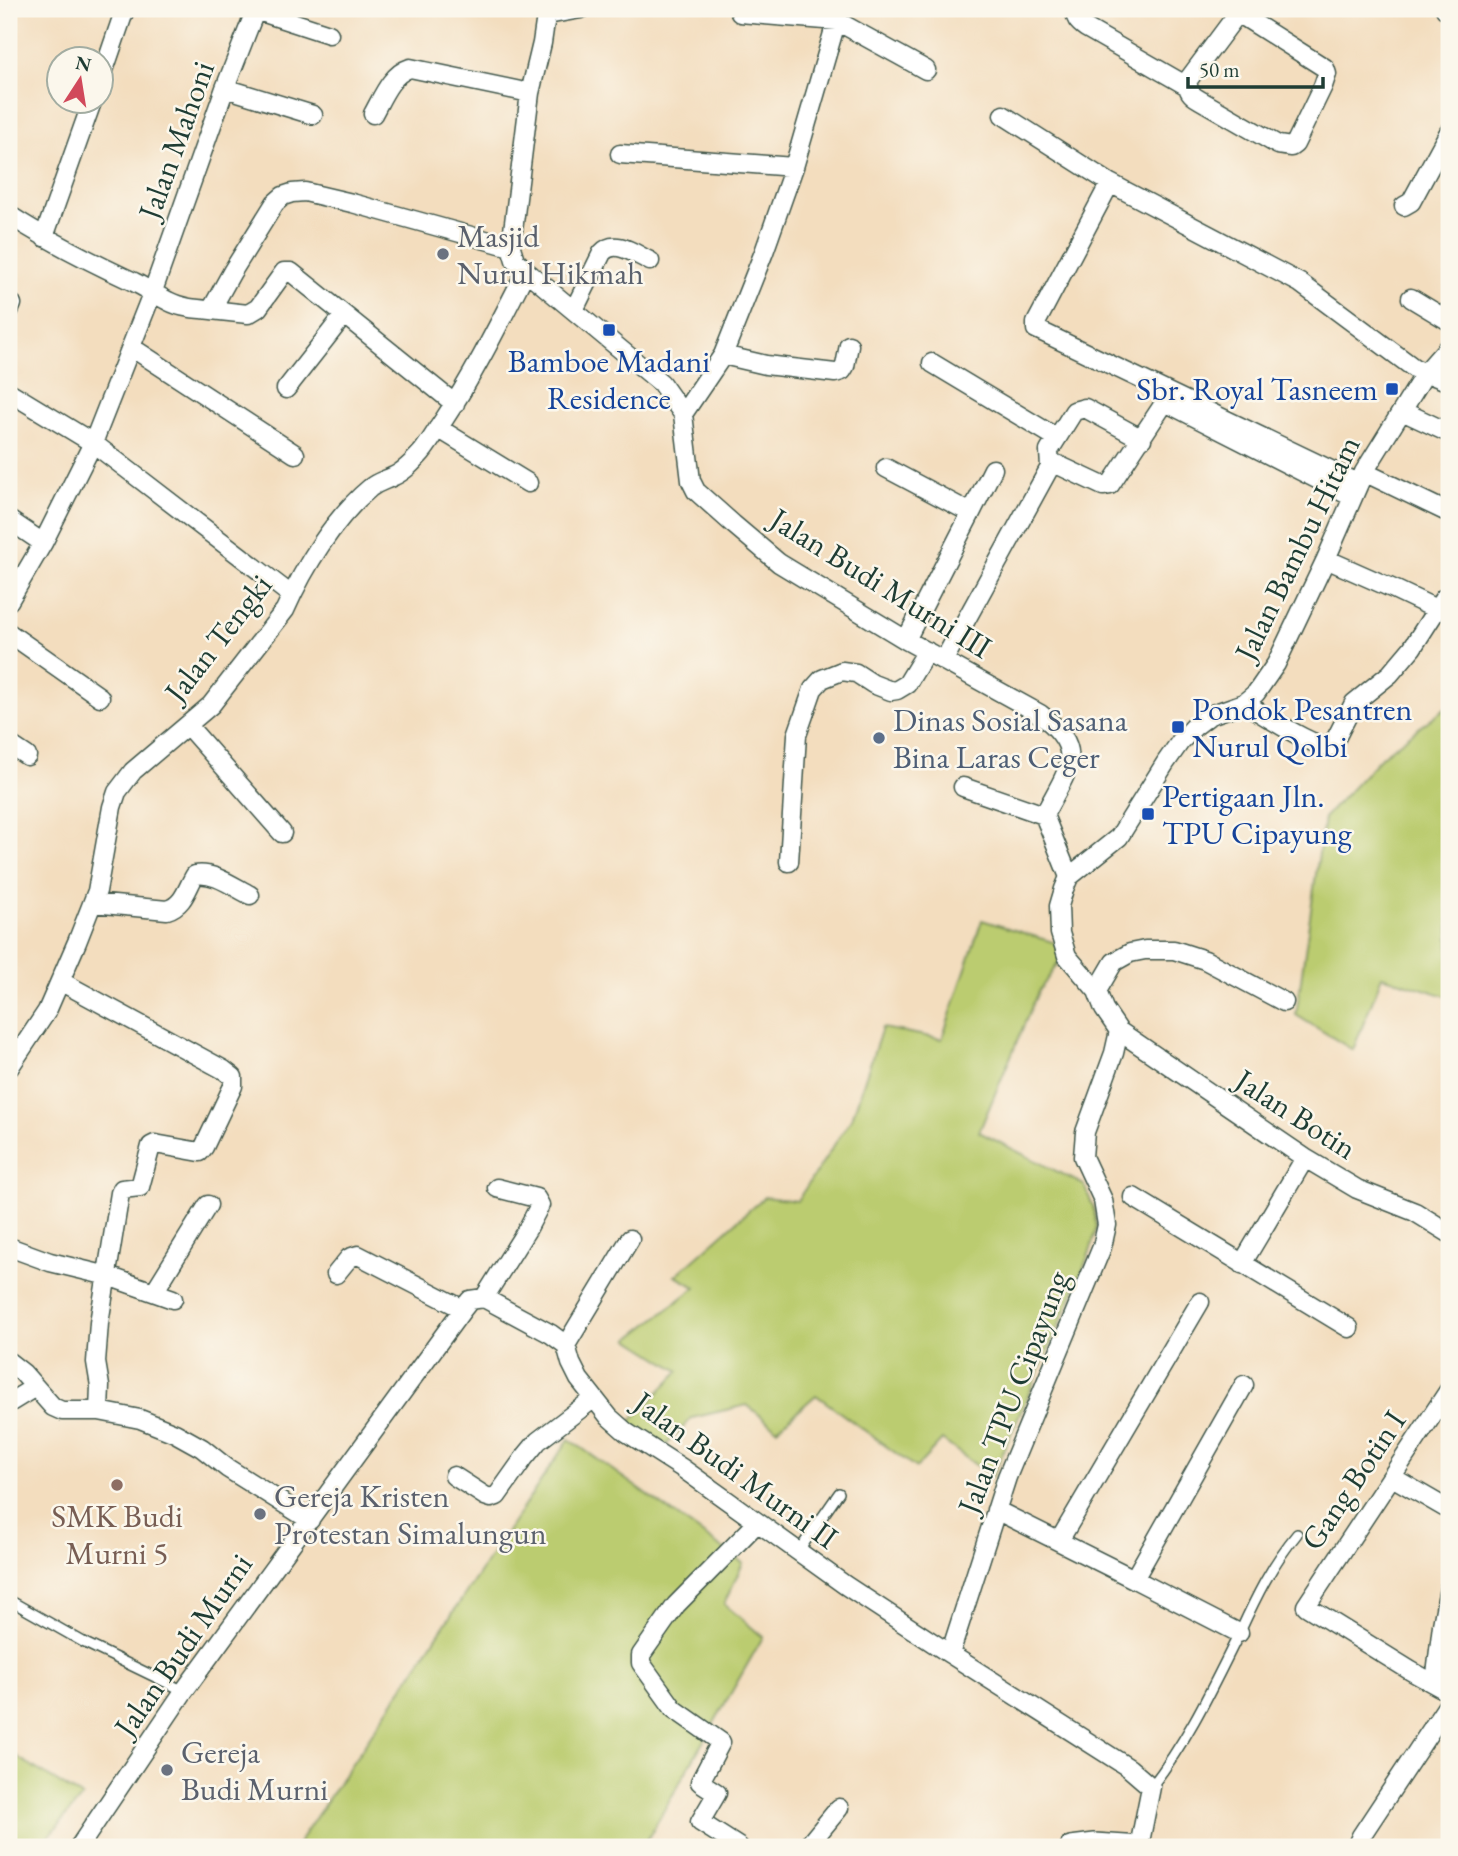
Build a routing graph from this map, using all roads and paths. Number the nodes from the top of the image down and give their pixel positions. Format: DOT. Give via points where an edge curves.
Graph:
graph roads {
  1 [pos="125,9"];
  2 [pos="256,9"];
  3 [pos="580,9"];
  4 [pos="1077,9"];
  5 [pos="1240,11"];
  6 [pos="547,12"];
  7 [pos="740,13"];
  8 [pos="839,15"];
  9 [pos="329,34"];
  10 [pos="112,46"];
  11 [pos="926,70"];
  12 [pos="1187,86"];
  13 [pos="225,88"];
  14 [pos="530,93"];
  15 [pos="373,114"];
  16 [pos="1003,114"];
  17 [pos="313,115"];
  18 [pos="87,116"];
  19 [pos="1449,132"];
  20 [pos="620,154"];
  21 [pos="794,167"];
  22 [pos="1110,183"];
  23 [pos="1404,206"];
  24 [pos="9,215"];
  25 [pos="44,237"];
  26 [pos="511,247"];
  27 [pos="650,261"];
  28 [pos="526,271"];
  29 [pos="153,291"];
  30 [pos="1411,298"];
  31 [pos="211,310"];
  32 [pos="574,310"];
  33 [pos="344,315"];
  34 [pos="1449,321"];
  35 [pos="849,345"];
  36 [pos="1449,346"];
  37 [pos="131,347"];
  38 [pos="723,355"];
  39 [pos="932,363"];
  40 [pos="1426,372"];
  41 [pos="1449,382"];
  42 [pos="286,389"];
  43 [pos="9,391"];
  44 [pos="455,404"];
  45 [pos="1402,411"];
  46 [pos="683,414"];
  47 [pos="438,428"];
  48 [pos="1449,433"];
  49 [pos="1057,438"];
  50 [pos="1142,439"];
  51 [pos="93,443"];
  52 [pos="295,454"];
  53 [pos="1051,467"];
  54 [pos="886,468"];
  55 [pos="993,469"];
  56 [pos="528,483"];
  57 [pos="1358,484"];
  58 [pos="1445,511"];
  59 [pos="971,513"];
  60 [pos="9,520"];
  61 [pos="43,542"];
  62 [pos="1326,559"];
  63 [pos="291,595"];
  64 [pos="9,601"];
  65 [pos="1443,605"];
  66 [pos="9,632"];
  67 [pos="906,640"];
  68 [pos="927,651"];
  69 [pos="944,660"];
  70 [pos="100,697"];
  71 [pos="1244,703"];
  72 [pos="188,726"];
  73 [pos="9,744"];
  74 [pos="27,756"];
  75 [pos="963,788"];
  76 [pos="1044,815"];
  77 [pos="282,833"];
  78 [pos="789,862"];
  79 [pos="1069,877"];
  80 [pos="250,895"];
  81 [pos="93,903"];
  82 [pos="60,981"];
  83 [pos="1097,991"];
  84 [pos="1284,1002"];
  85 [pos="1119,1031"];
  86 [pos="9,1068"];
  87 [pos="1305,1157"];
  88 [pos="497,1188"];
  89 [pos="1133,1197"];
  90 [pos="208,1205"];
  91 [pos="1449,1233"];
  92 [pos="630,1239"];
  93 [pos="9,1247"];
  94 [pos="1242,1264"];
  95 [pos="336,1274"];
  96 [pos="108,1276"];
  97 [pos="154,1292"];
  98 [pos="484,1298"];
  99 [pos="173,1299"];
  100 [pos="1200,1302"];
  101 [pos="463,1309"];
  102 [pos="1349,1328"];
  103 [pos="566,1345"];
  104 [pos="9,1362"];
  105 [pos="1244,1385"];
  106 [pos="35,1387"];
  107 [pos="1449,1390"];
  108 [pos="593,1399"];
  109 [pos="9,1403"];
  110 [pos="99,1411"];
  111 [pos="454,1476"];
  112 [pos="1392,1477"];
  113 [pos="839,1493"];
  114 [pos="996,1510"];
  115 [pos="1449,1510"];
  116 [pos="310,1520"];
  117 [pos="757,1523"];
  118 [pos="1297,1534"];
  119 [pos="1059,1541"];
  120 [pos="798,1552"];
  121 [pos="1134,1578"];
  122 [pos="1449,1588"];
  123 [pos="9,1600"];
  124 [pos="1239,1633"];
  125 [pos="950,1654"];
  126 [pos="1442,1688"];
  127 [pos="184,1690"];
  128 [pos="1449,1703"];
  129 [pos="1151,1787"];
  130 [pos="839,1808"];
  131 [pos="79,1847"];
  132 [pos="739,1847"];
  133 [pos="807,1847"];
  134 [pos="1071,1847"];
  135 [pos="1140,1847"];
  136 [pos="1356,1847"];
  1 -- 10 [label="street"];
  2 -- 9 [label="street"];
  2 -- 13 [label="street, Jalan Mahoni"];
  3 -- 6 [label="street"];
  4 -- 12 [label="street" via="1077,22"];
  5 -- 12 [label="street"];
  5 -- 12 [label="street" via="1325,68 1326,79 1295,144 1278,145 1193,96"];
  6 -- 14 [label="street"];
  7 -- 8 [label="street"];
  8 -- 11 [label="street"];
  8 -- 21 [label="street"];
  13 -- 17 [label="street"];
  13 -- 29 [label="street, Jalan Mahoni"];
  14 -- 15 [label="street" via="410,68 400,71"];
  14 -- 26 [label="street"];
  16 -- 22 [label="street"];
  18 -- 25 [label="street"];
  19 -- 23 [label="street" via="1411,202"];
  20 -- 21 [label="street"];
  21 -- 38 [label="street"];
  22 -- 40 [label="street" via="1300,283 1414,368"];
  22 -- 57 [label="street" via="1036,329"];
  24 -- 25 [label="street"];
  25 -- 29 [label="street"];
  26 -- 28 [label="street, Jalan Budi Murni III"];
  26 -- 31 [label="street" via="352,203 292,193 275,202"];
  27 -- 32 [label="street" via="615,245 607,247"];
  28 -- 32 [label="street, Jalan Budi Murni III"];
  28 -- 44 [label="street, Jalan Tengki"];
  29 -- 31 [label="street" via="178,305"];
  29 -- 37 [label="street, Jalan Mahoni"];
  30 -- 34 [label="street"];
  31 -- 33 [label="street" via="248,314 287,271"];
  32 -- 46 [label="street, Jalan Budi Murni III" via="661,383"];
  33 -- 42 [label="street"];
  33 -- 44 [label="street"];
  35 -- 38 [label="street" via="845,366 835,373"];
  36 -- 40 [label="street, Jalan Bambu Hitam"];
  37 -- 51 [label="street, Jalan Mahoni"];
  37 -- 52 [label="street"];
  38 -- 46 [label="street"];
  39 -- 49 [label="street"];
  40 -- 41 [label="street"];
  40 -- 45 [label="street, Jalan Bambu Hitam"];
  43 -- 51 [label="street"];
  44 -- 47 [label="street, Jalan Tengki"];
  45 -- 48 [label="street"];
  45 -- 57 [label="street, Jalan Bambu Hitam"];
  46 -- 67 [label="street, Jalan Budi Murni III" via="696,491 779,563"];
  47 -- 56 [label="street"];
  47 -- 63 [label="street, Jalan Tengki" via="405,470 379,481 359,497 332,529"];
  49 -- 50 [label="street" via="1074,411 1085,408"];
  49 -- 53 [label="street" via="1049,451"];
  50 -- 53 [label="street" via="1110,485 1056,464"];
  50 -- 57 [label="street" via="1164,402"];
  51 -- 61 [label="street, Jalan Mahoni"];
  51 -- 63 [label="street"];
  53 -- 69 [label="street"];
  54 -- 59 [label="street"];
  55 -- 59 [label="street"];
  57 -- 58 [label="street"];
  57 -- 62 [label="street, Jalan Bambu Hitam"];
  59 -- 67 [label="street"];
  60 -- 61 [label="street"];
  61 -- 64 [label="street, Jalan Mahoni"];
  62 -- 65 [label="street"];
  62 -- 71 [label="street, Jalan Bambu Hitam" via="1276,664"];
  63 -- 72 [label="street, Jalan Tengki" via="255,650"];
  65 -- 71 [label="street" via="1390,674 1354,703 1332,746 1311,742"];
  66 -- 70 [label="street"];
  67 -- 68 [label="street, Jalan Budi Murni III"];
  68 -- 69 [label="street, Jalan Budi Murni III"];
  68 -- 78 [label="street" via="907,684 897,690 842,671 813,689 797,735"];
  69 -- 76 [label="street, Jalan Budi Murni III" via="1041,714 1063,735 1069,759"];
  71 -- 79 [label="street, Jalan Bambu Hitam" via="1210,715 1194,727 1119,837"];
  72 -- 77 [label="street"];
  72 -- 81 [label="street, Jalan Tengki" via="133,771 117,792"];
  73 -- 74 [label="street"];
  75 -- 76 [label="street"];
  76 -- 79 [label="street"];
  79 -- 83 [label="street" via="1059,906 1060,933 1067,956"];
  80 -- 81 [label="street" via="200,873 180,902 167,910"];
  81 -- 82 [label="street, Jalan Tengki"];
  82 -- 86 [label="street, Jalan Tengki" via="47,1011"];
  82 -- 96 [label="street" via="233,1077 233,1086 200,1152 155,1144 140,1187 122,1189"];
  83 -- 84 [label="street" via="1114,962 1130,953 1174,950 1205,960"];
  83 -- 85 [label="street"];
  85 -- 87 [label="street, Jalan Botin"];
  85 -- 114 [label="street, Jalan TPU Cipayung" via="1085,1132 1083,1157 1103,1200 1107,1225 1102,1247"];
  87 -- 91 [label="street, Jalan Botin" via="1357,1189 1415,1212"];
  87 -- 94 [label="street"];
  88 -- 98 [label="street" via="537,1198 540,1205"];
  89 -- 94 [label="street"];
  90 -- 97 [label="street"];
  92 -- 103 [label="street"];
  93 -- 96 [label="street"];
  94 -- 102 [label="street"];
  95 -- 101 [label="street" via="349,1258 358,1255"];
  96 -- 97 [label="street"];
  96 -- 110 [label="street" via="96,1362"];
  97 -- 99 [label="street"];
  98 -- 101 [label="street" via="470,1300"];
  98 -- 103 [label="street"];
  100 -- 119 [label="street"];
  101 -- 116 [label="street, Jalan Budi Murni"];
  103 -- 108 [label="street, Jalan Budi Murni II" via="570,1363"];
  104 -- 106 [label="street"];
  105 -- 121 [label="street"];
  106 -- 109 [label="street"];
  106 -- 110 [label="street" via="53,1408"];
  107 -- 112 [label="street, Gang Botin I"];
  108 -- 111 [label="street" via="538,1441 496,1496 485,1496"];
  108 -- 117 [label="street, Jalan Budi Murni II" via="626,1432"];
  110 -- 116 [label="street" via="140,1419 187,1438"];
  112 -- 115 [label="street"];
  112 -- 126 [label="street, Gang Botin I" via="1306,1606"];
  113 -- 120 [label="lane"];
  114 -- 119 [label="street"];
  114 -- 125 [label="street, Jalan TPU Cipayung"];
  116 -- 127 [label="street, Jalan Budi Murni"];
  117 -- 120 [label="street, Jalan Budi Murni II"];
  117 -- 132 [label="street" via="676,1605 641,1655 641,1663 674,1709 721,1742 700,1782 717,1793 700,1822"];
  118 -- 124 [label="lane" via="1261,1586"];
  119 -- 121 [label="street"];
  120 -- 125 [label="street, Jalan Budi Murni II"];
  121 -- 124 [label="street"];
  122 -- 126 [label="street" via="1438,1652"];
  123 -- 127 [label="lane"];
  124 -- 129 [label="lane" via="1185,1740"];
  125 -- 129 [label="street"];
  127 -- 131 [label="street, Jalan Budi Murni"];
  128 -- 136 [label="street"];
  129 -- 135 [label="street"];
  130 -- 133 [label="street"];
  134 -- 135 [label="street"];
}
